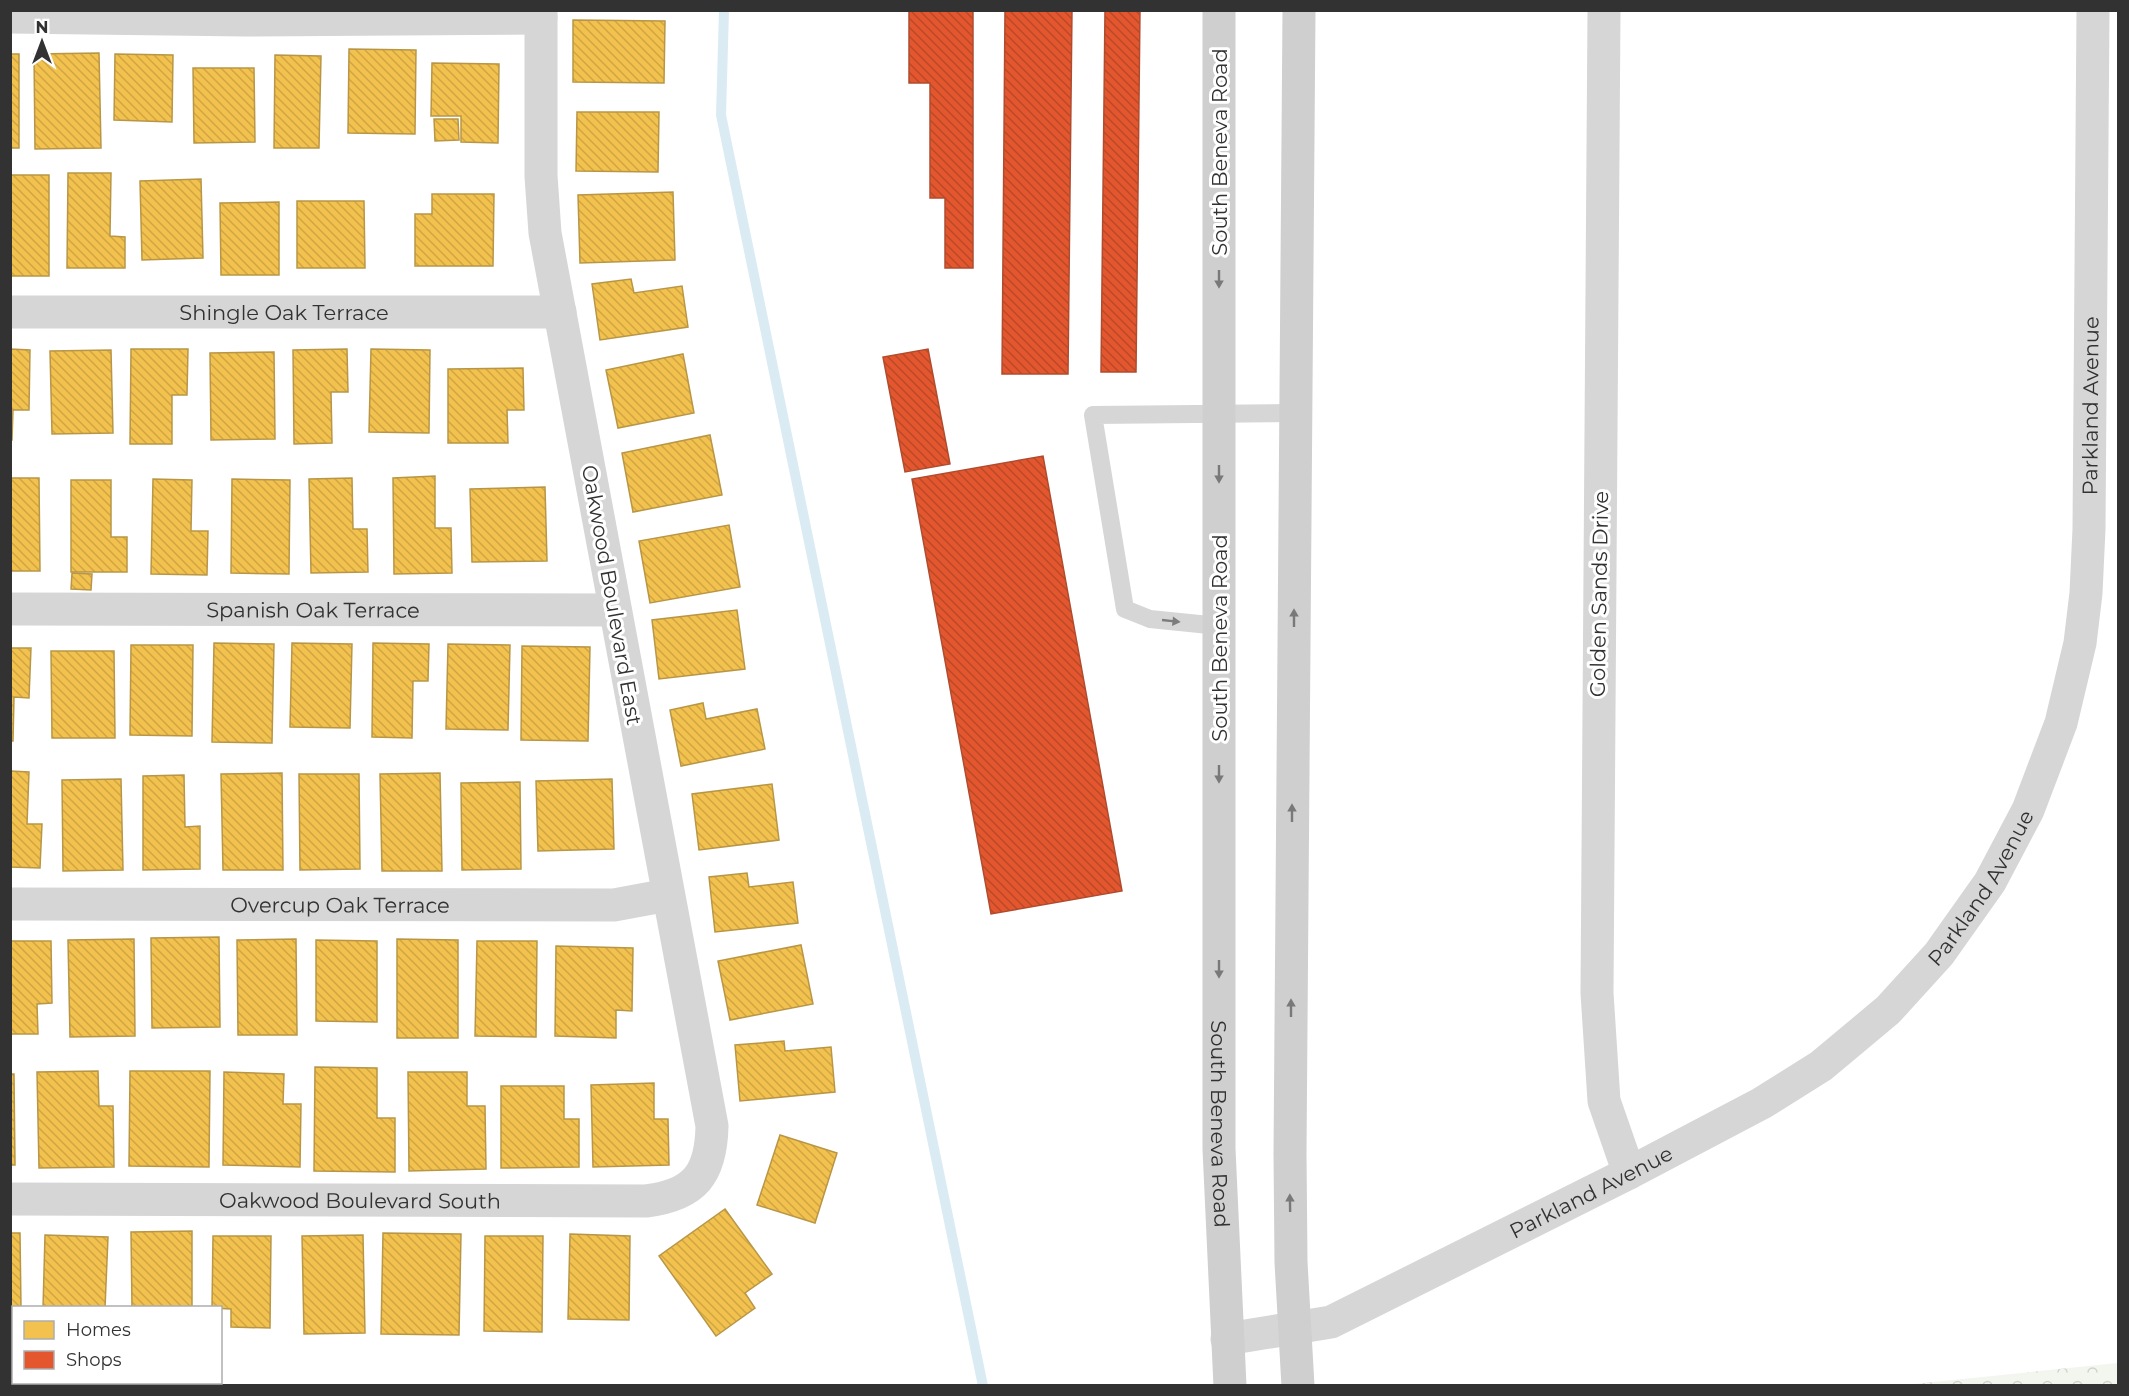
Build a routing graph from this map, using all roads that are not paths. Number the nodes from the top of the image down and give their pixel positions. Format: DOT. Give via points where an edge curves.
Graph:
graph roads {
  1 [pos="1219,10"];
  2 [pos="1299,10"];
  3 [pos="1604,10"];
  4 [pos="2093,10"];
  5 [pos="541,14"];
  6 [pos="246,15"];
  7 [pos="10,17"];
  8 [pos="10,312"];
  9 [pos="560,312"];
  10 [pos="1296,413"];
  11 [pos="1219,414"];
  12 [pos="10,609"];
  13 [pos="615,610"];
  14 [pos="1219,626"];
  15 [pos="668,895"];
  16 [pos="10,904"];
  17 [pos="1629,1173"];
  18 [pos="700,1175"];
  19 [pos="10,1199"];
  20 [pos="1294,1328"];
  21 [pos="1227,1339"];
  22 [pos="1230,1386"];
  23 [pos="1298,1386"];
  1 -- 11 [label="main road, South Beneva Road, one-way"];
  2 -- 10 [label="main road"];
  3 -- 17 [label="street, Golden Sands Drive" via="1597,993 1604,1101"];
  4 -- 17 [label="street, Parkland Avenue" via="2086,593 2080,643 2061,723 2028,810 1990,882 1939,954 1888,1010 1821,1066 1762,1103"];
  5 -- 6 [label="street"];
  5 -- 9 [label="street, Oakwood Boulevard East" via="542,207"];
  6 -- 7 [label="street"];
  8 -- 9 [label="street, Shingle Oak Terrace"];
  9 -- 13 [label="street, Oakwood Boulevard East"];
  10 -- 11 [label="lane"];
  20 -- 10 [label="main road, one-way" via="1290,1153"];
  11 -- 14 [label="main road, South Beneva Road, one-way"];
  11 -- 14 [label="lane, one-way" via="1093,415 1125,609 1150,619"];
  12 -- 13 [label="street, Spanish Oak Terrace"];
  13 -- 15 [label="street, Oakwood Boulevard East"];
  14 -- 21 [label="main road, South Beneva Road, one-way" via="1219,1149"];
  15 -- 16 [label="street, Overcup Oak Terrace" via="614,905"];
  15 -- 18 [label="street, Oakwood Boulevard East" via="712,1126 708,1161"];
  17 -- 20 [label="street, Parkland Avenue" via="1331,1322"];
  18 -- 19 [label="street, Oakwood Boulevard South" via="681,1193 646,1201"];
  20 -- 21 [label="street, Parkland Avenue"];
  20 -- 23 [label="main road"];
  21 -- 22 [label="main road, South Beneva Road"];
}
